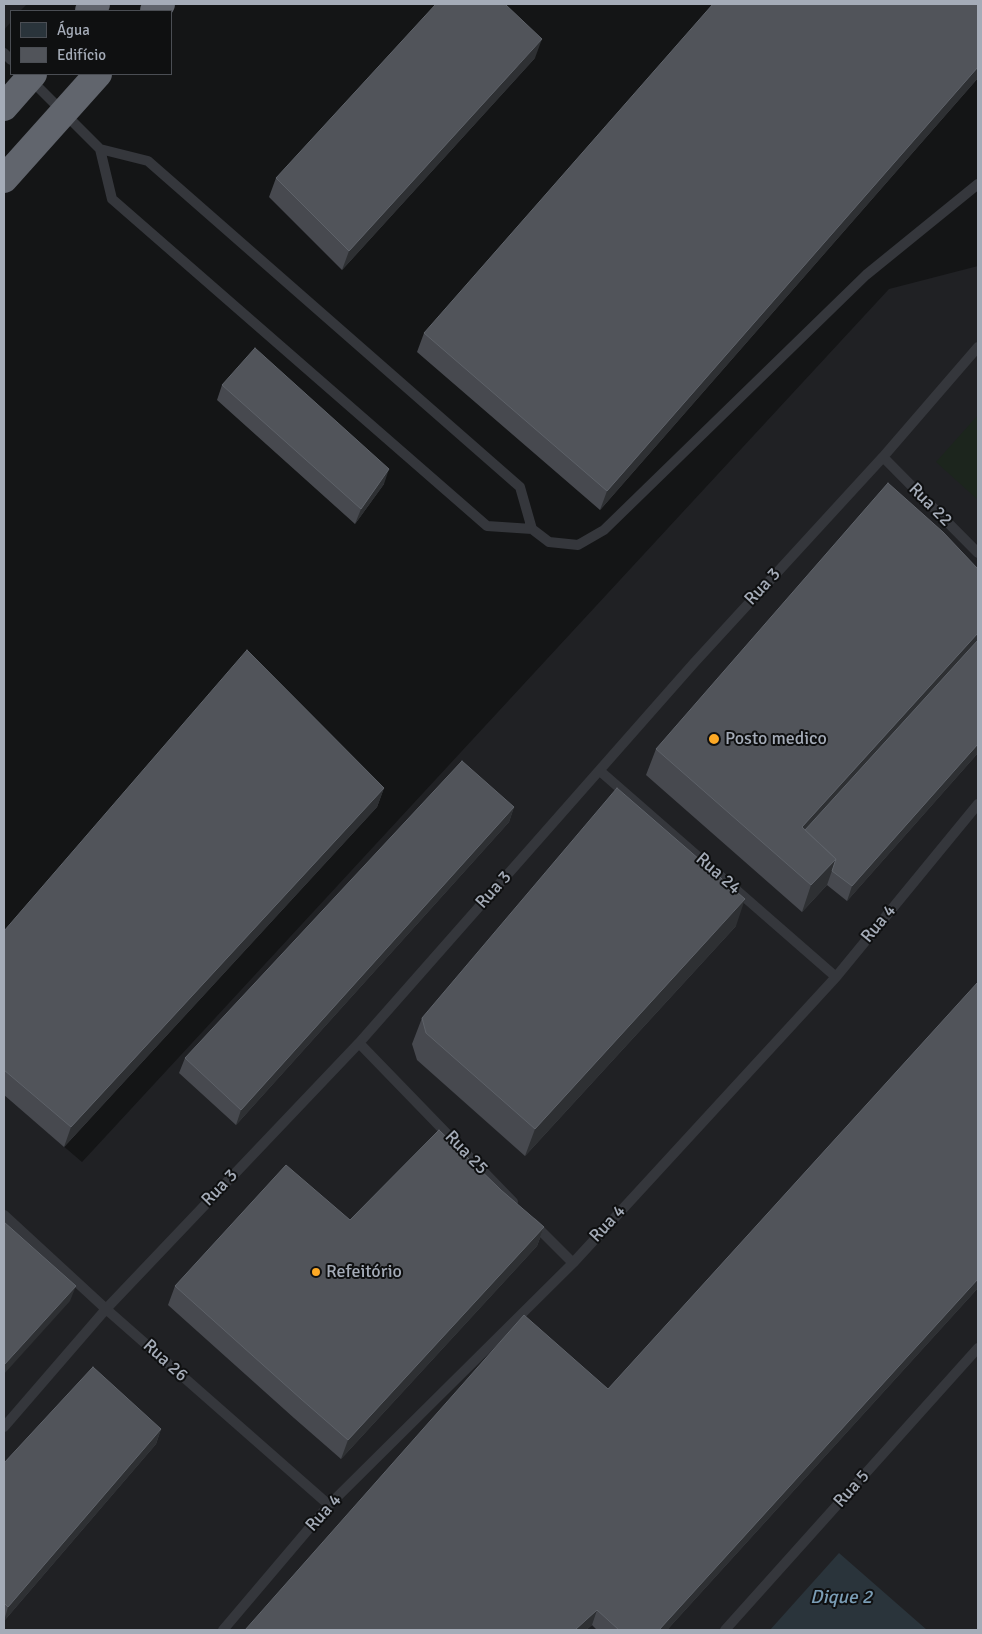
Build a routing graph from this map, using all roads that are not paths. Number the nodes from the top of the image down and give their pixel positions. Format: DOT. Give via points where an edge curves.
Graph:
graph roads {
  1 [pos="26,75"];
  2 [pos="32,75"];
  3 [pos="97,75"];
  4 [pos="4,107"];
  5 [pos="100,149"];
  6 [pos="4,179"];
  7 [pos="978,184"];
  8 [pos="978,347"];
  9 [pos="883,457"];
  10 [pos="532,529"];
  11 [pos="978,553"];
  12 [pos="600,771"];
  13 [pos="978,804"];
  14 [pos="836,976"];
  15 [pos="359,1043"];
  16 [pos="4,1215"];
  17 [pos="573,1263"];
  18 [pos="106,1308"];
  19 [pos="978,1348"];
  20 [pos="4,1428"];
  21 [pos="328,1506"];
  22 [pos="223,1630"];
  23 [pos="725,1630"];
  1 -- 5 [label="lane"];
  2 -- 4 [label="highway, bridge"];
  3 -- 6 [label="highway, bridge"];
  5 -- 10 [label="lane" via="148,161 520,487"];
  5 -- 10 [label="lane" via="112,200 487,526"];
  7 -- 10 [label="lane" via="866,275 604,530 578,546 549,542"];
  8 -- 9 [label="lane, Rua 3"];
  9 -- 11 [label="lane, Rua 22"];
  9 -- 12 [label="lane, Rua 3"];
  12 -- 14 [label="lane, Rua 24"];
  12 -- 15 [label="lane, Rua 3"];
  13 -- 14 [label="lane, Rua 4"];
  14 -- 17 [label="lane, Rua 4"];
  15 -- 17 [label="lane, Rua 25"];
  15 -- 18 [label="lane, Rua 3"];
  16 -- 18 [label="lane, Rua 26"];
  17 -- 21 [label="lane, Rua 4"];
  18 -- 20 [label="lane, Rua 3"];
  18 -- 21 [label="lane, Rua 26"];
  19 -- 23 [label="lane, Rua 5"];
  21 -- 22 [label="lane, Rua 4"];
}
